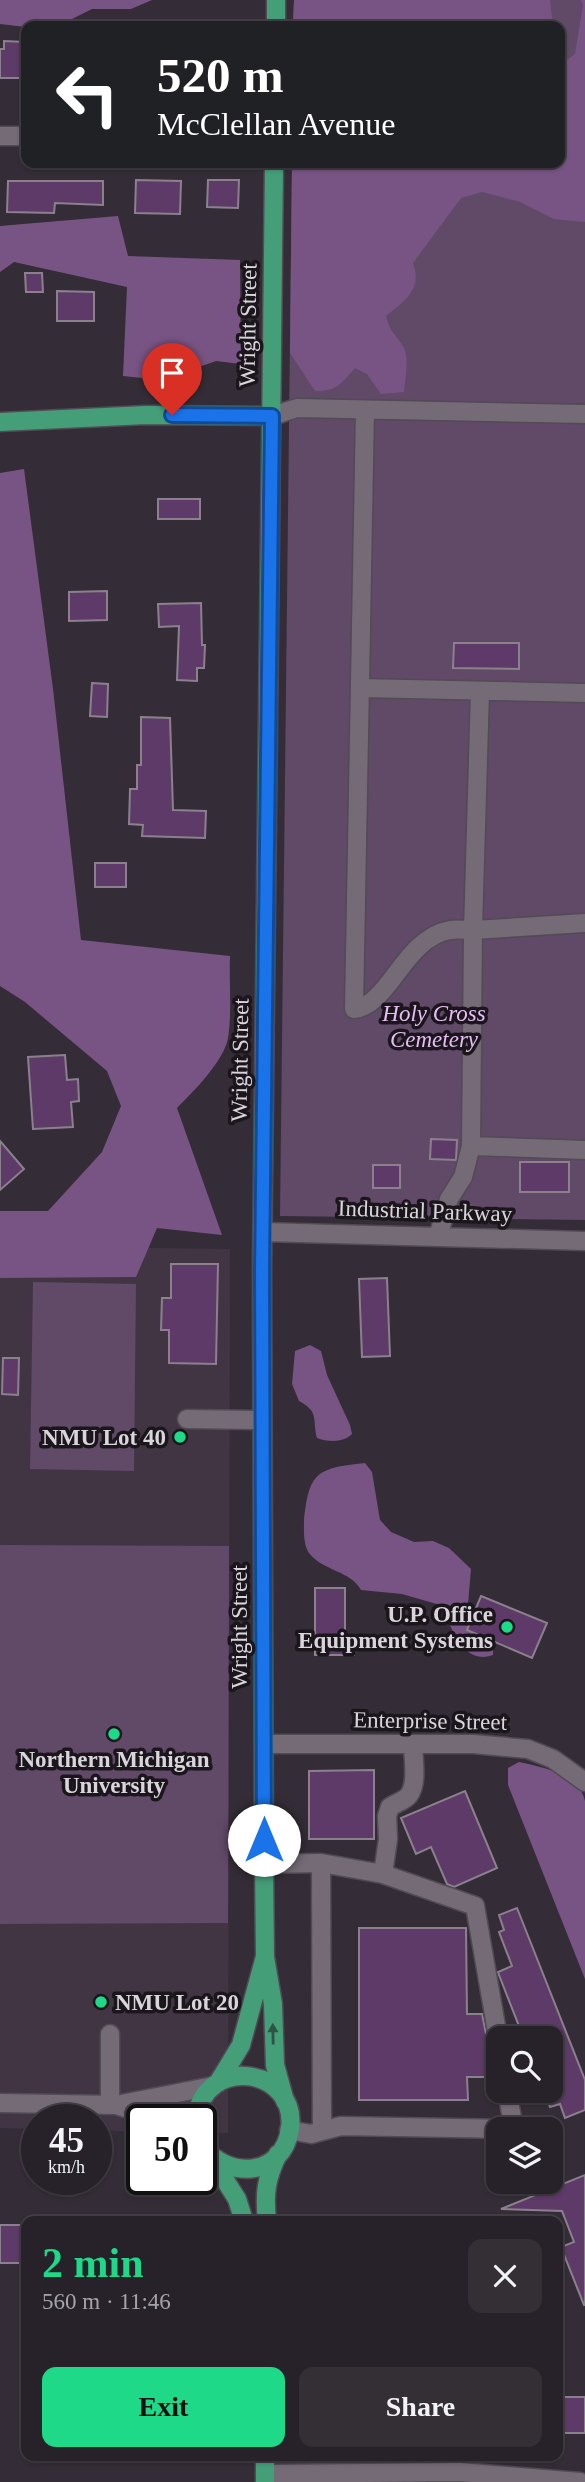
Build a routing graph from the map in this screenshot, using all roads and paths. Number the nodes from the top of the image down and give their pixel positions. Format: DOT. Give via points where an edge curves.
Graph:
graph roads {
  1 [pos="276,0"];
  2 [pos="276,21"];
  3 [pos="0,136"];
  4 [pos="21,136"];
  5 [pos="274,168"];
  6 [pos="365,410"];
  7 [pos="585,414"];
  8 [pos="272,416"];
  9 [pos="0,422"];
  10 [pos="360,688"];
  11 [pos="480,691"];
  12 [pos="585,693"];
  13 [pos="585,923"];
  14 [pos="473,930"];
  15 [pos="471,1146"];
  16 [pos="585,1150"];
  17 [pos="263,1232"];
  18 [pos="438,1237"];
  19 [pos="585,1241"];
  20 [pos="187,1419"];
  21 [pos="262,1420"];
  22 [pos="264,1744"];
  23 [pos="413,1744"];
  24 [pos="585,1782"];
  25 [pos="321,1863"];
  26 [pos="264,1864"];
  27 [pos="383,1874"];
  28 [pos="265,1957"];
  29 [pos="496,2026"];
  30 [pos="110,2034"];
  31 [pos="215,2084"];
  32 [pos="285,2101"];
  33 [pos="0,2103"];
  34 [pos="509,2103"];
  35 [pos="200,2104"];
  36 [pos="113,2105"];
  37 [pos="126,2109"];
  38 [pos="289,2130"];
  39 [pos="322,2132"];
  40 [pos="278,2154"];
  41 [pos="217,2159"];
  42 [pos="217,2168"];
  43 [pos="242,2216"];
  44 [pos="267,2216"];
  45 [pos="265,2470"];
  46 [pos="401,2477"];
  47 [pos="580,2482"];
  1 -- 2 [label="main road"];
  3 -- 4 [label="street"];
  5 -- 8 [label="main road, Wright Street"];
  6 -- 7 [label="street"];
  6 -- 8 [label="street" via="297,408"];
  6 -- 10 [label="street"];
  8 -- 9 [label="main road" via="146,415"];
  8 -- 17 [label="main road, Wright Street"];
  10 -- 11 [label="street"];
  10 -- 14 [label="street" via="354,1009 364,1009 383,991 426,940 449,930"];
  11 -- 12 [label="street"];
  11 -- 14 [label="street"];
  13 -- 14 [label="street"];
  14 -- 15 [label="street"];
  15 -- 16 [label="street"];
  15 -- 18 [label="street"];
  17 -- 18 [label="street, Industrial Parkway"];
  17 -- 21 [label="main road, Wright Street"];
  18 -- 19 [label="street, Industrial Parkway"];
  20 -- 21 [label="street"];
  21 -- 22 [label="main road, Wright Street"];
  22 -- 23 [label="street, Enterprise Street"];
  22 -- 26 [label="main road, Wright Street"];
  23 -- 24 [label="street, Enterprise Street" via="528,1749 553,1759"];
  23 -- 27 [label="street" via="411,1793 390,1807 387,1816"];
  25 -- 26 [label="street"];
  25 -- 27 [label="street"];
  25 -- 39 [label="street"];
  26 -- 28 [label="main road, Wright Street"];
  27 -- 29 [label="street" via="475,1906"];
  28 -- 31 [label="main road, Wright Street" via="241,2045"];
  32 -- 28 [label="main road, Wright Street, one-way" via="275,2065 272,1994"];
  30 -- 36 [label="street"];
  31 -- 32 [label="main road" via="238,2075 252,2076 271,2085"];
  31 -- 35 [label="main road, Wright Street"];
  31 -- 36 [label="street"];
  32 -- 38 [label="main road, Wright Street"];
  33 -- 36 [label="street"];
  34 -- 39 [label="street" via="514,2129 341,2126"];
  36 -- 37 [label="street"];
  38 -- 39 [label="street"];
  38 -- 40 [label="main road"];
  40 -- 41 [label="main road" via="260,2166 239,2169"];
  40 -- 44 [label="main road" via="267,2181"];
  42 -- 43 [label="main road"];
  45 -- 46 [label="street"];
  46 -- 47 [label="street" via="460,2472"];
}
